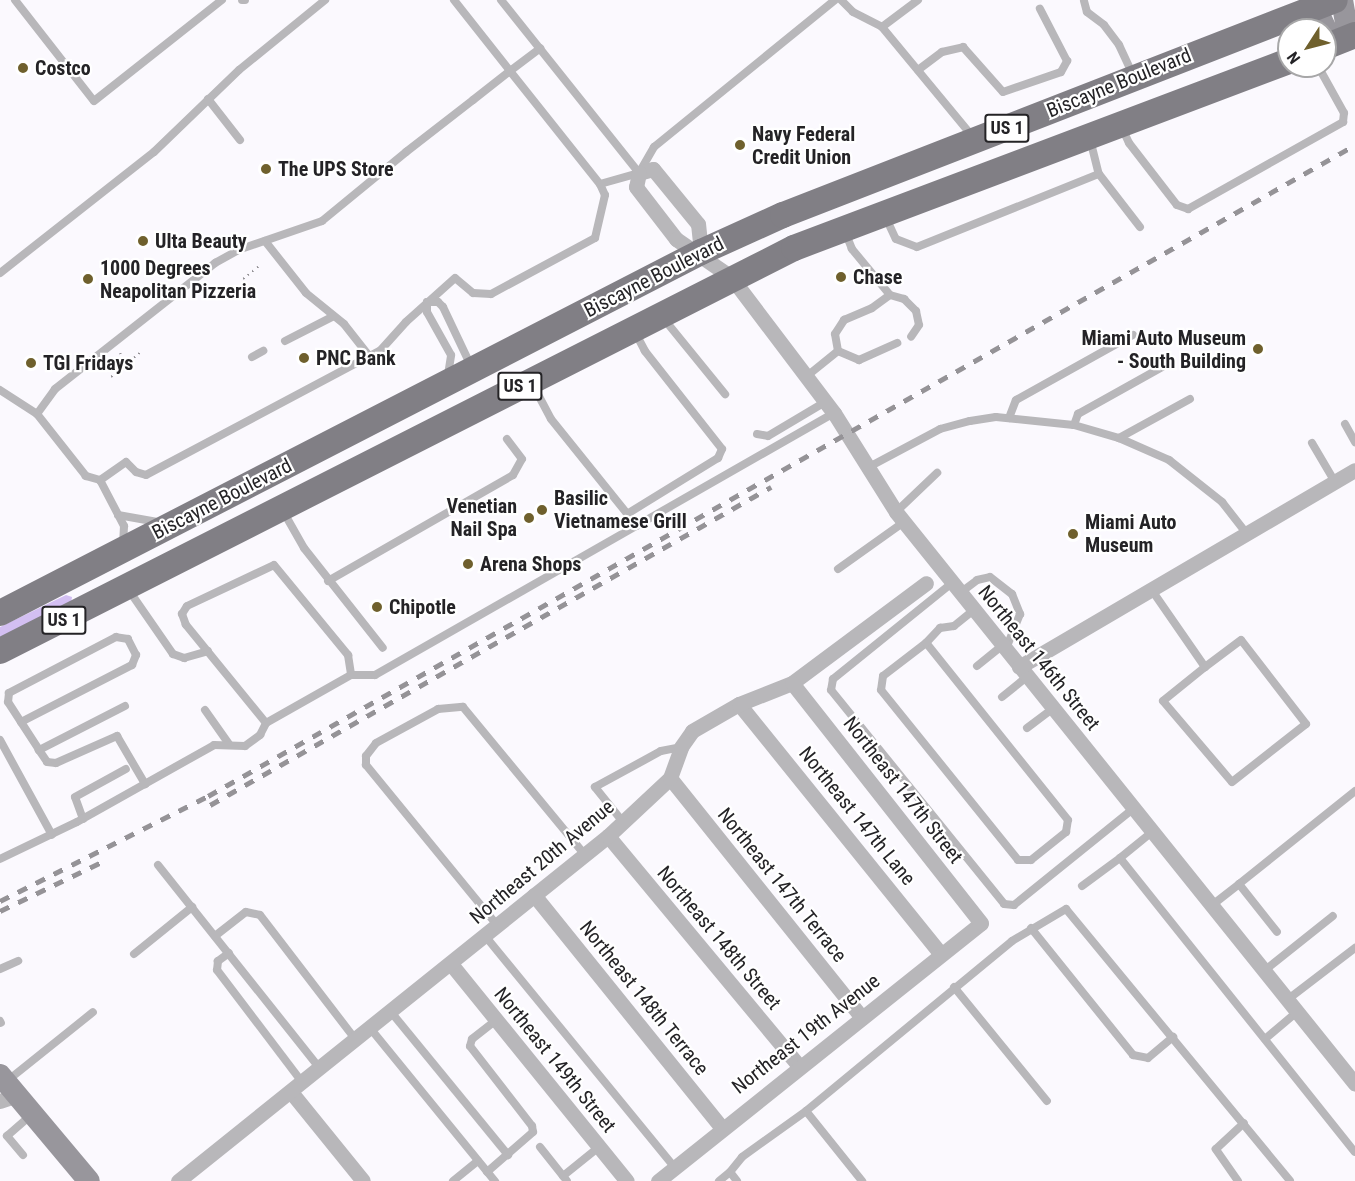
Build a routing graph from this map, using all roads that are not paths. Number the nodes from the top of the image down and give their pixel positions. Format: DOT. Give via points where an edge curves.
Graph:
graph roads {
  1 [pos="15,0"];
  2 [pos="222,0"];
  3 [pos="325,0"];
  4 [pos="454,0"];
  5 [pos="501,0"];
  6 [pos="918,0"];
  7 [pos="1083,0"];
  8 [pos="1342,0"];
  9 [pos="841,1"];
  10 [pos="1320,2"];
  11 [pos="1040,9"];
  12 [pos="882,27"];
  13 [pos="1343,42"];
  14 [pos="540,48"];
  15 [pos="1277,65"];
  16 [pos="918,70"];
  17 [pos="510,71"];
  18 [pos="1134,77"];
  19 [pos="1325,78"];
  20 [pos="208,99"];
  21 [pos="1120,124"];
  22 [pos="1089,135"];
  23 [pos="240,140"];
  24 [pos="976,140"];
  25 [pos="639,173"];
  26 [pos="1099,174"];
  27 [pos="600,184"];
  28 [pos="884,212"];
  29 [pos="1140,227"];
  30 [pos="843,228"];
  31 [pos="265,241"];
  32 [pos="701,252"];
  33 [pos="0,273"];
  34 [pos="731,277"];
  35 [pos="890,295"];
  36 [pos="428,302"];
  37 [pos="659,314"];
  38 [pos="332,317"];
  39 [pos="633,327"];
  40 [pos="545,332"];
  41 [pos="1133,335"];
  42 [pos="911,337"];
  43 [pos="285,341"];
  44 [pos="897,343"];
  45 [pos="263,351"];
  46 [pos="838,351"];
  47 [pos="252,357"];
  48 [pos="370,357"];
  49 [pos="1164,366"];
  50 [pos="472,370"];
  51 [pos="807,376"];
  52 [pos="530,380"];
  53 [pos="447,383"];
  54 [pos="0,390"];
  55 [pos="725,394"];
  56 [pos="1190,399"];
  57 [pos="488,403"];
  58 [pos="830,407"];
  59 [pos="37,414"];
  60 [pos="1009,418"];
  61 [pos="1345,424"];
  62 [pos="1074,425"];
  63 [pos="758,434"];
  64 [pos="1119,438"];
  65 [pos="507,439"];
  66 [pos="415,440"];
  67 [pos="1355,442"];
  68 [pos="1312,443"];
  69 [pos="866,468"];
  70 [pos="1355,470"];
  71 [pos="937,473"];
  72 [pos="100,480"];
  73 [pos="1335,482"];
  74 [pos="282,509"];
  75 [pos="627,514"];
  76 [pos="118,515"];
  77 [pos="900,517"];
  78 [pos="179,521"];
  79 [pos="637,526"];
  80 [pos="1246,533"];
  81 [pos="116,554"];
  82 [pos="838,570"];
  83 [pos="328,581"];
  84 [pos="926,583"];
  85 [pos="956,588"];
  86 [pos="128,589"];
  87 [pos="1151,590"];
  88 [pos="974,610"];
  89 [pos="0,614"];
  90 [pos="926,643"];
  91 [pos="383,648"];
  92 [pos="1004,648"];
  93 [pos="0,651"];
  94 [pos="208,651"];
  95 [pos="977,666"];
  96 [pos="1205,667"];
  97 [pos="1023,672"];
  98 [pos="351,675"];
  99 [pos="792,683"];
  100 [pos="1002,697"];
  101 [pos="739,704"];
  102 [pos="125,706"];
  103 [pos="1052,708"];
  104 [pos="205,710"];
  105 [pos="21,722"];
  106 [pos="266,723"];
  107 [pos="1028,728"];
  108 [pos="0,740"];
  109 [pos="229,744"];
  110 [pos="681,747"];
  111 [pos="39,750"];
  112 [pos="126,769"];
  113 [pos="670,778"];
  114 [pos="145,784"];
  115 [pos="1355,791"];
  116 [pos="1133,809"];
  117 [pos="83,819"];
  118 [pos="623,822"];
  119 [pos="1152,832"];
  120 [pos="52,835"];
  121 [pos="608,836"];
  122 [pos="584,854"];
  123 [pos="1120,858"];
  124 [pos="0,860"];
  125 [pos="158,865"];
  126 [pos="1239,884"];
  127 [pos="1082,886"];
  128 [pos="534,895"];
  129 [pos="1211,906"];
  130 [pos="192,907"];
  131 [pos="1333,916"];
  132 [pos="981,923"];
  133 [pos="496,925"];
  134 [pos="1031,928"];
  135 [pos="1276,932"];
  136 [pos="215,936"];
  137 [pos="486,937"];
  138 [pos="1355,948"];
  139 [pos="229,952"];
  140 [pos="134,954"];
  141 [pos="941,954"];
  142 [pos="18,961"];
  143 [pos="451,964"];
  144 [pos="0,969"];
  145 [pos="1264,971"];
  146 [pos="954,987"];
  147 [pos="1287,1000"];
  148 [pos="93,1012"];
  149 [pos="391,1012"];
  150 [pos="1297,1012"];
  151 [pos="862,1018"];
  152 [pos="496,1020"];
  153 [pos="370,1028"];
  154 [pos="1173,1037"];
  155 [pos="1264,1039"];
  156 [pos="356,1040"];
  157 [pos="799,1066"];
  158 [pos="320,1069"];
  159 [pos="1355,1084"];
  160 [pos="296,1087"];
  161 [pos="6,1088"];
  162 [pos="1047,1101"];
  163 [pos="806,1111"];
  164 [pos="32,1114"];
  165 [pos="1244,1123"];
  166 [pos="721,1127"];
  167 [pos="540,1147"];
  168 [pos="599,1147"];
  169 [pos="1355,1152"];
  170 [pos="23,1155"];
  171 [pos="508,1155"];
  172 [pos="478,1161"];
  173 [pos="674,1167"];
  174 [pos="487,1172"];
  175 [pos="730,1172"];
  176 [pos="565,1179"];
  177 [pos="89,1181"];
  178 [pos="178,1181"];
  179 [pos="363,1181"];
  180 [pos="453,1181"];
  181 [pos="495,1181"];
  182 [pos="627,1181"];
  183 [pos="658,1181"];
  184 [pos="719,1181"];
  185 [pos="737,1181"];
  186 [pos="862,1181"];
  187 [pos="1238,1181"];
  188 [pos="1290,1181"];
  1 -- 2 [label="lane" via="94,101"];
  3 -- 20 [label="lane"];
  4 -- 17 [label="lane"];
  5 -- 14 [label="lane"];
  6 -- 12 [label="lane"];
  7 -- 18 [label="lane" via="1087,12 1104,25 1119,45"];
  8 -- 13 [label="street"];
  9 -- 12 [label="lane"];
  9 -- 25 [label="lane" via="654,147"];
  10 -- 13 [label="street"];
  10 -- 18 [label="main road, Biscayne Boulevard / US 1"];
  11 -- 16 [label="lane" via="1067,61 1061,72 1003,92 963,47 942,52"];
  12 -- 16 [label="lane"];
  14 -- 17 [label="lane"];
  14 -- 25 [label="lane"];
  15 -- 21 [label="main road, Biscayne Boulevard / US 1"];
  16 -- 24 [label="lane"];
  17 -- 27 [label="lane"];
  17 -- 31 [label="lane" via="322,221"];
  18 -- 24 [label="main road, Biscayne Boulevard / US 1"];
  19 -- 21 [label="lane" via="1344,112 1343,122 1188,209 1182,209 1170,197 1129,143"];
  20 -- 23 [label="lane"];
  20 -- 33 [label="lane" via="154,152"];
  21 -- 22 [label="main road, Biscayne Boulevard / US 1"];
  22 -- 26 [label="lane"];
  22 -- 28 [label="main road, Biscayne Boulevard / US 1"];
  24 -- 32 [label="main road, Biscayne Boulevard / US 1" via="783,215"];
  25 -- 27 [label="lane"];
  25 -- 32 [label="street, Northeast 146th Street" via="636,187 676,238"];
  25 -- 32 [label="street" via="653,169 698,224"];
  26 -- 28 [label="lane" via="917,246 896,239"];
  26 -- 29 [label="lane"];
  27 -- 36 [label="lane" via="604,195 600,230 588,245 491,294 473,293 455,278"];
  28 -- 30 [label="main road, Biscayne Boulevard / US 1"];
  30 -- 34 [label="main road, Biscayne Boulevard / US 1"];
  30 -- 35 [label="lane" via="852,249"];
  31 -- 38 [label="lane"];
  31 -- 59 [label="lane" via="225,256 191,281 55,390"];
  32 -- 34 [label="street, Northeast 146th Street"];
  32 -- 40 [label="main road, Biscayne Boulevard / US 1"];
  34 -- 37 [label="main road, Biscayne Boulevard / US 1"];
  34 -- 51 [label="street, Northeast 146th Street"];
  35 -- 42 [label="lane" via="904,299 916,311 919,325"];
  35 -- 46 [label="lane" via="844,321 835,334"];
  36 -- 48 [label="lane"];
  36 -- 50 [label="lane" via="438,302 443,307"];
  36 -- 53 [label="lane" via="427,312 450,355"];
  37 -- 39 [label="main road, Biscayne Boulevard / US 1"];
  37 -- 55 [label="lane"];
  38 -- 43 [label="lane"];
  38 -- 48 [label="lane" via="344,324"];
  39 -- 52 [label="main road, Biscayne Boulevard / US 1"];
  39 -- 75 [label="lane" via="645,351 722,449 718,458"];
  40 -- 50 [label="main road, Biscayne Boulevard / US 1"];
  40 -- 57 [label="main road" via="506,366"];
  41 -- 60 [label="lane" via="1016,400"];
  44 -- 46 [label="lane" via="859,360"];
  45 -- 47 [label="lane"];
  46 -- 51 [label="lane"];
  48 -- 72 [label="lane" via="146,475 126,462"];
  49 -- 62 [label="lane" via="1077,414"];
  50 -- 53 [label="main road, Biscayne Boulevard / US 1"];
  50 -- 66 [label="main road" via="459,400"];
  51 -- 58 [label="street, Northeast 146th Street"];
  52 -- 57 [label="main road, Biscayne Boulevard / US 1"];
  52 -- 75 [label="lane" via="551,419"];
  53 -- 78 [label="main road, Biscayne Boulevard / US 1"];
  54 -- 59 [label="lane"];
  56 -- 64 [label="lane"];
  57 -- 66 [label="main road, Biscayne Boulevard / US 1"];
  58 -- 63 [label="lane" via="768,436"];
  58 -- 69 [label="street, Northeast 146th Street"];
  58 -- 79 [label="lane"];
  59 -- 72 [label="lane" via="86,476"];
  60 -- 62 [label="lane"];
  60 -- 69 [label="lane" via="970,421 940,429"];
  61 -- 67 [label="lane"];
  62 -- 64 [label="lane"];
  64 -- 80 [label="lane" via="1186,471 1222,502"];
  65 -- 83 [label="lane" via="522,459 513,475"];
  66 -- 74 [label="main road, Biscayne Boulevard / US 1"];
  68 -- 73 [label="lane"];
  69 -- 77 [label="street, Northeast 146th Street"];
  70 -- 73 [label="street"];
  71 -- 77 [label="lane"];
  72 -- 76 [label="lane"];
  73 -- 80 [label="street"];
  74 -- 83 [label="lane"];
  74 -- 86 [label="main road, Biscayne Boulevard / US 1"];
  75 -- 79 [label="lane"];
  76 -- 78 [label="lane" via="151,523"];
  76 -- 81 [label="lane" via="124,526"];
  77 -- 82 [label="lane"];
  77 -- 85 [label="street, Northeast 146th Street"];
  78 -- 81 [label="main road, Biscayne Boulevard / US 1"];
  79 -- 98 [label="lane" via="375,675"];
  80 -- 87 [label="street"];
  81 -- 86 [label="main road"];
  81 -- 89 [label="main road, Biscayne Boulevard / US 1"];
  83 -- 91 [label="lane"];
  84 -- 99 [label="street, Northeast 20th Avenue"];
  85 -- 88 [label="street, Northeast 146th Street"];
  85 -- 92 [label="lane" via="990,577 1012,594 1020,614"];
  85 -- 116 [label="lane" via="833,679 831,690 838,699 1004,904 1014,905"];
  86 -- 93 [label="main road, Biscayne Boulevard / US 1"];
  86 -- 94 [label="lane" via="173,654 184,658"];
  87 -- 96 [label="lane"];
  87 -- 97 [label="street"];
  88 -- 90 [label="lane" via="954,626 940,628"];
  88 -- 92 [label="street, Northeast 146th Street"];
  90 -- 90 [label="lane" via="1068,820 1066,832 1031,860 1018,860 881,690 883,676"];
  92 -- 95 [label="lane"];
  92 -- 97 [label="street, Northeast 146th Street"];
  94 -- 98 [label="lane" via="183,619 183,609 274,565 348,655"];
  94 -- 106 [label="lane"];
  96 -- 96 [label="lane" via="1163,701 1232,782 1306,724 1241,640"];
  97 -- 100 [label="lane"];
  97 -- 103 [label="street, Northeast 146th Street"];
  98 -- 106 [label="lane"];
  99 -- 101 [label="street, Northeast 20th Avenue"];
  99 -- 132 [label="street, Northeast 147th Street"];
  101 -- 110 [label="street, Northeast 20th Avenue" via="692,731"];
  101 -- 141 [label="street, Northeast 147th Lane"];
  102 -- 111 [label="lane"];
  103 -- 107 [label="lane"];
  103 -- 116 [label="street, Northeast 146th Street"];
  104 -- 109 [label="lane"];
  105 -- 105 [label="lane" via="8,702 9,693 116,637 128,639 136,655 132,665"];
  105 -- 111 [label="lane"];
  106 -- 109 [label="lane" via="260,735 244,746"];
  108 -- 120 [label="lane"];
  109 -- 114 [label="lane" via="214,745"];
  110 -- 113 [label="street, Northeast 20th Avenue"];
  110 -- 118 [label="lane" via="661,751 595,787"];
  111 -- 114 [label="lane" via="46,762 56,763 117,736"];
  112 -- 117 [label="lane" via="75,797"];
  113 -- 118 [label="street, Northeast 20th Avenue"];
  113 -- 151 [label="street, Northeast 147th Terrace"];
  114 -- 117 [label="lane"];
  115 -- 126 [label="lane"];
  116 -- 119 [label="street, Northeast 146th Street"];
  117 -- 120 [label="lane"];
  118 -- 121 [label="street, Northeast 20th Avenue"];
  119 -- 123 [label="lane"];
  119 -- 129 [label="street, Northeast 146th Street"];
  120 -- 124 [label="lane"];
  121 -- 122 [label="street, Northeast 20th Avenue"];
  121 -- 157 [label="street, Northeast 148th Street"];
  122 -- 128 [label="street, Northeast 20th Avenue"];
  122 -- 133 [label="lane" via="463,707 438,709 376,743 366,756 366,765"];
  123 -- 127 [label="lane"];
  123 -- 155 [label="lane"];
  125 -- 130 [label="lane"];
  126 -- 129 [label="lane"];
  126 -- 135 [label="lane"];
  128 -- 133 [label="street, Northeast 20th Avenue"];
  128 -- 166 [label="street, Northeast 148th Terrace"];
  129 -- 145 [label="street, Northeast 146th Street"];
  130 -- 136 [label="lane"];
  130 -- 140 [label="lane"];
  131 -- 145 [label="lane"];
  132 -- 141 [label="street, Northeast 19th Avenue"];
  133 -- 137 [label="street, Northeast 20th Avenue"];
  134 -- 146 [label="lane"];
  134 -- 154 [label="lane" via="1060,909 1071,911"];
  134 -- 154 [label="lane" via="1133,1055 1148,1058"];
  136 -- 139 [label="lane"];
  136 -- 156 [label="lane" via="246,912 260,915"];
  137 -- 143 [label="street, Northeast 20th Avenue"];
  137 -- 173 [label="lane"];
  138 -- 147 [label="lane"];
  139 -- 158 [label="lane"];
  139 -- 160 [label="lane" via="218,961 218,970"];
  141 -- 151 [label="street, Northeast 19th Avenue"];
  142 -- 144 [label="lane"];
  143 -- 149 [label="street, Northeast 20th Avenue"];
  143 -- 152 [label="street, Northeast 149th Street"];
  145 -- 147 [label="street, Northeast 146th Street"];
  146 -- 162 [label="lane"];
  146 -- 163 [label="lane"];
  147 -- 150 [label="street, Northeast 146th Street"];
  148 -- 161 [label="lane"];
  149 -- 153 [label="street, Northeast 20th Avenue"];
  149 -- 171 [label="lane"];
  150 -- 155 [label="lane"];
  150 -- 159 [label="street, Northeast 146th Street"];
  151 -- 157 [label="street, Northeast 19th Avenue"];
  152 -- 168 [label="street, Northeast 149th Street"];
  152 -- 171 [label="lane" via="472,1039 470,1046 532,1126 530,1137"];
  153 -- 156 [label="street, Northeast 20th Avenue"];
  153 -- 172 [label="lane"];
  154 -- 165 [label="lane"];
  155 -- 169 [label="lane"];
  156 -- 158 [label="street, Northeast 20th Avenue"];
  157 -- 166 [label="street, Northeast 19th Avenue"];
  158 -- 160 [label="street, Northeast 20th Avenue"];
  160 -- 178 [label="street, Northeast 20th Avenue"];
  160 -- 179 [label="street"];
  161 -- 164 [label="street"];
  163 -- 175 [label="lane" via="742,1157"];
  163 -- 186 [label="lane"];
  164 -- 170 [label="lane" via="7,1136"];
  164 -- 177 [label="street"];
  165 -- 187 [label="lane" via="1216,1149"];
  165 -- 188 [label="lane"];
  166 -- 173 [label="street, Northeast 19th Avenue"];
  167 -- 176 [label="lane"];
  168 -- 176 [label="lane"];
  168 -- 182 [label="street, Northeast 149th Street"];
  171 -- 174 [label="lane"];
  172 -- 174 [label="lane"];
  172 -- 180 [label="lane"];
  173 -- 183 [label="street, Northeast 19th Avenue"];
  174 -- 181 [label="lane"];
  175 -- 184 [label="lane"];
  175 -- 185 [label="lane"];
}
